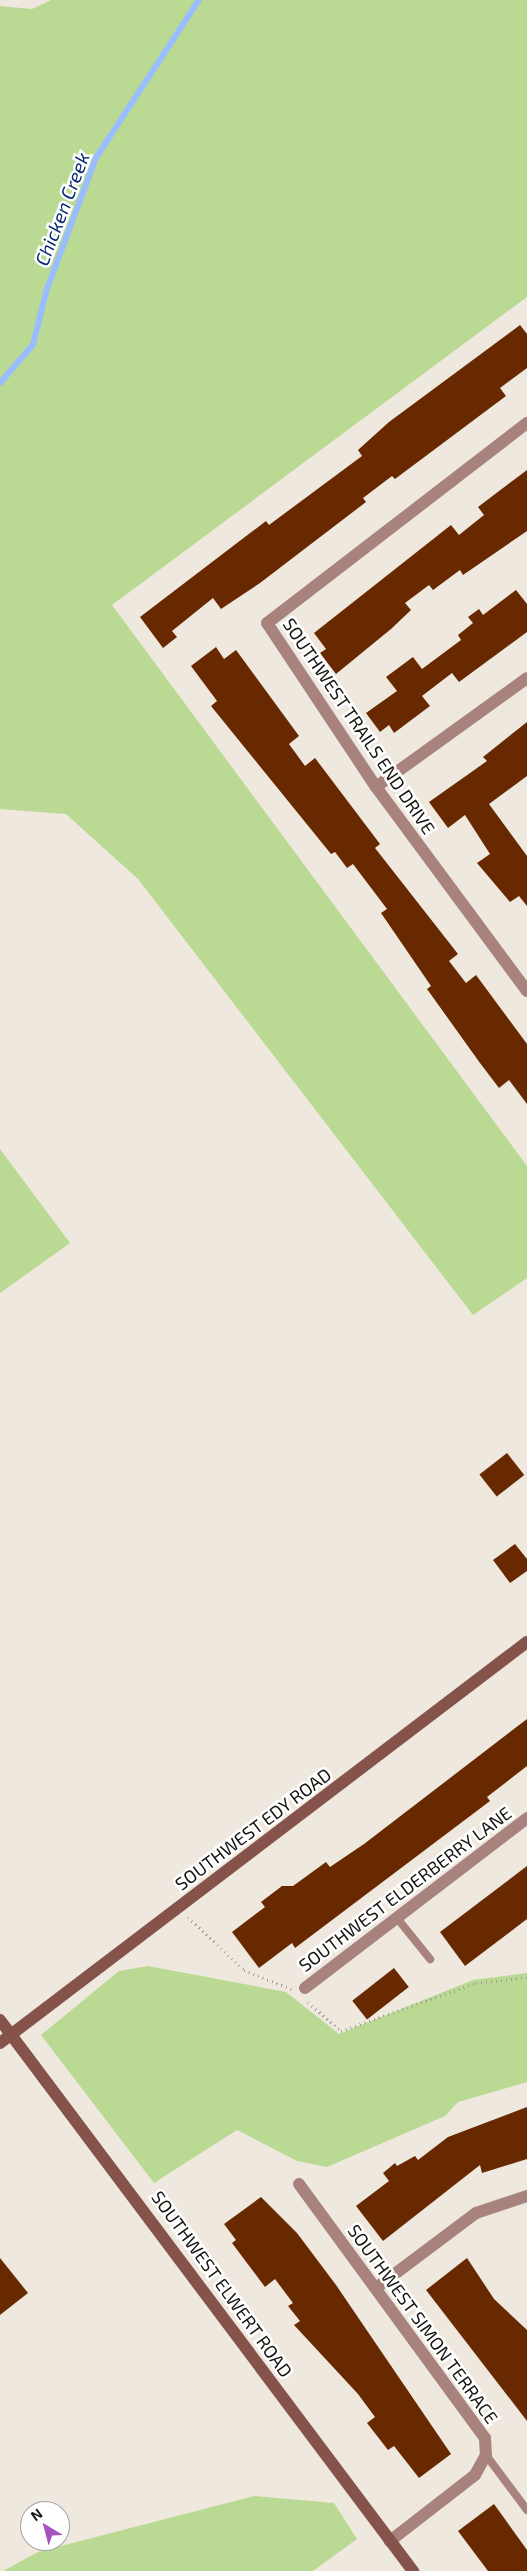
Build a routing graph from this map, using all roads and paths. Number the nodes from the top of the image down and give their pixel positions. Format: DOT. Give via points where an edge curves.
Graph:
graph roads {
  1 [pos="527,423"];
  2 [pos="527,678"];
  3 [pos="376,787"];
  4 [pos="527,991"];
  5 [pos="527,1642"];
  6 [pos="527,1818"];
  7 [pos="180,1907"];
  8 [pos="397,1918"];
  9 [pos="430,1959"];
  10 [pos="527,1977"];
  11 [pos="302,1994"];
  12 [pos="0,2020"];
  13 [pos="11,2034"];
  14 [pos="0,2043"];
  15 [pos="298,2184"];
  16 [pos="527,2196"];
  17 [pos="376,2288"];
  18 [pos="486,2455"];
  19 [pos="527,2510"];
  20 [pos="390,2541"];
  21 [pos="413,2571"];
  1 -- 3 [label="street, SOUTHWEST TRAILS END DRIVE" via="267,623"];
  2 -- 3 [label="street"];
  3 -- 4 [label="street, SOUTHWEST TRAILS END DRIVE"];
  5 -- 7 [label="main road, SOUTHWEST EDY ROAD"];
  6 -- 8 [label="street, SOUTHWEST ELDERBERRY LANE"];
  7 -- 11 [label="path" via="208,1941 244,1970"];
  7 -- 13 [label="main road, SOUTHWEST EDY ROAD"];
  8 -- 9 [label="lane"];
  8 -- 11 [label="street, SOUTHWEST ELDERBERRY LANE"];
  10 -- 11 [label="path" via="476,1983 342,2030"];
  12 -- 13 [label="main road, SOUTHWEST ELWERT ROAD"];
  13 -- 14 [label="main road, SOUTHWEST EDY ROAD"];
  13 -- 20 [label="main road, SOUTHWEST ELWERT ROAD"];
  15 -- 17 [label="street, SOUTHWEST SIMON TERRACE"];
  16 -- 17 [label="street" via="476,2213"];
  17 -- 18 [label="street, SOUTHWEST SIMON TERRACE" via="478,2422"];
  18 -- 19 [label="lane"];
  18 -- 20 [label="street" via="473,2478"];
  20 -- 21 [label="main road, SOUTHWEST ELWERT ROAD"];
}
